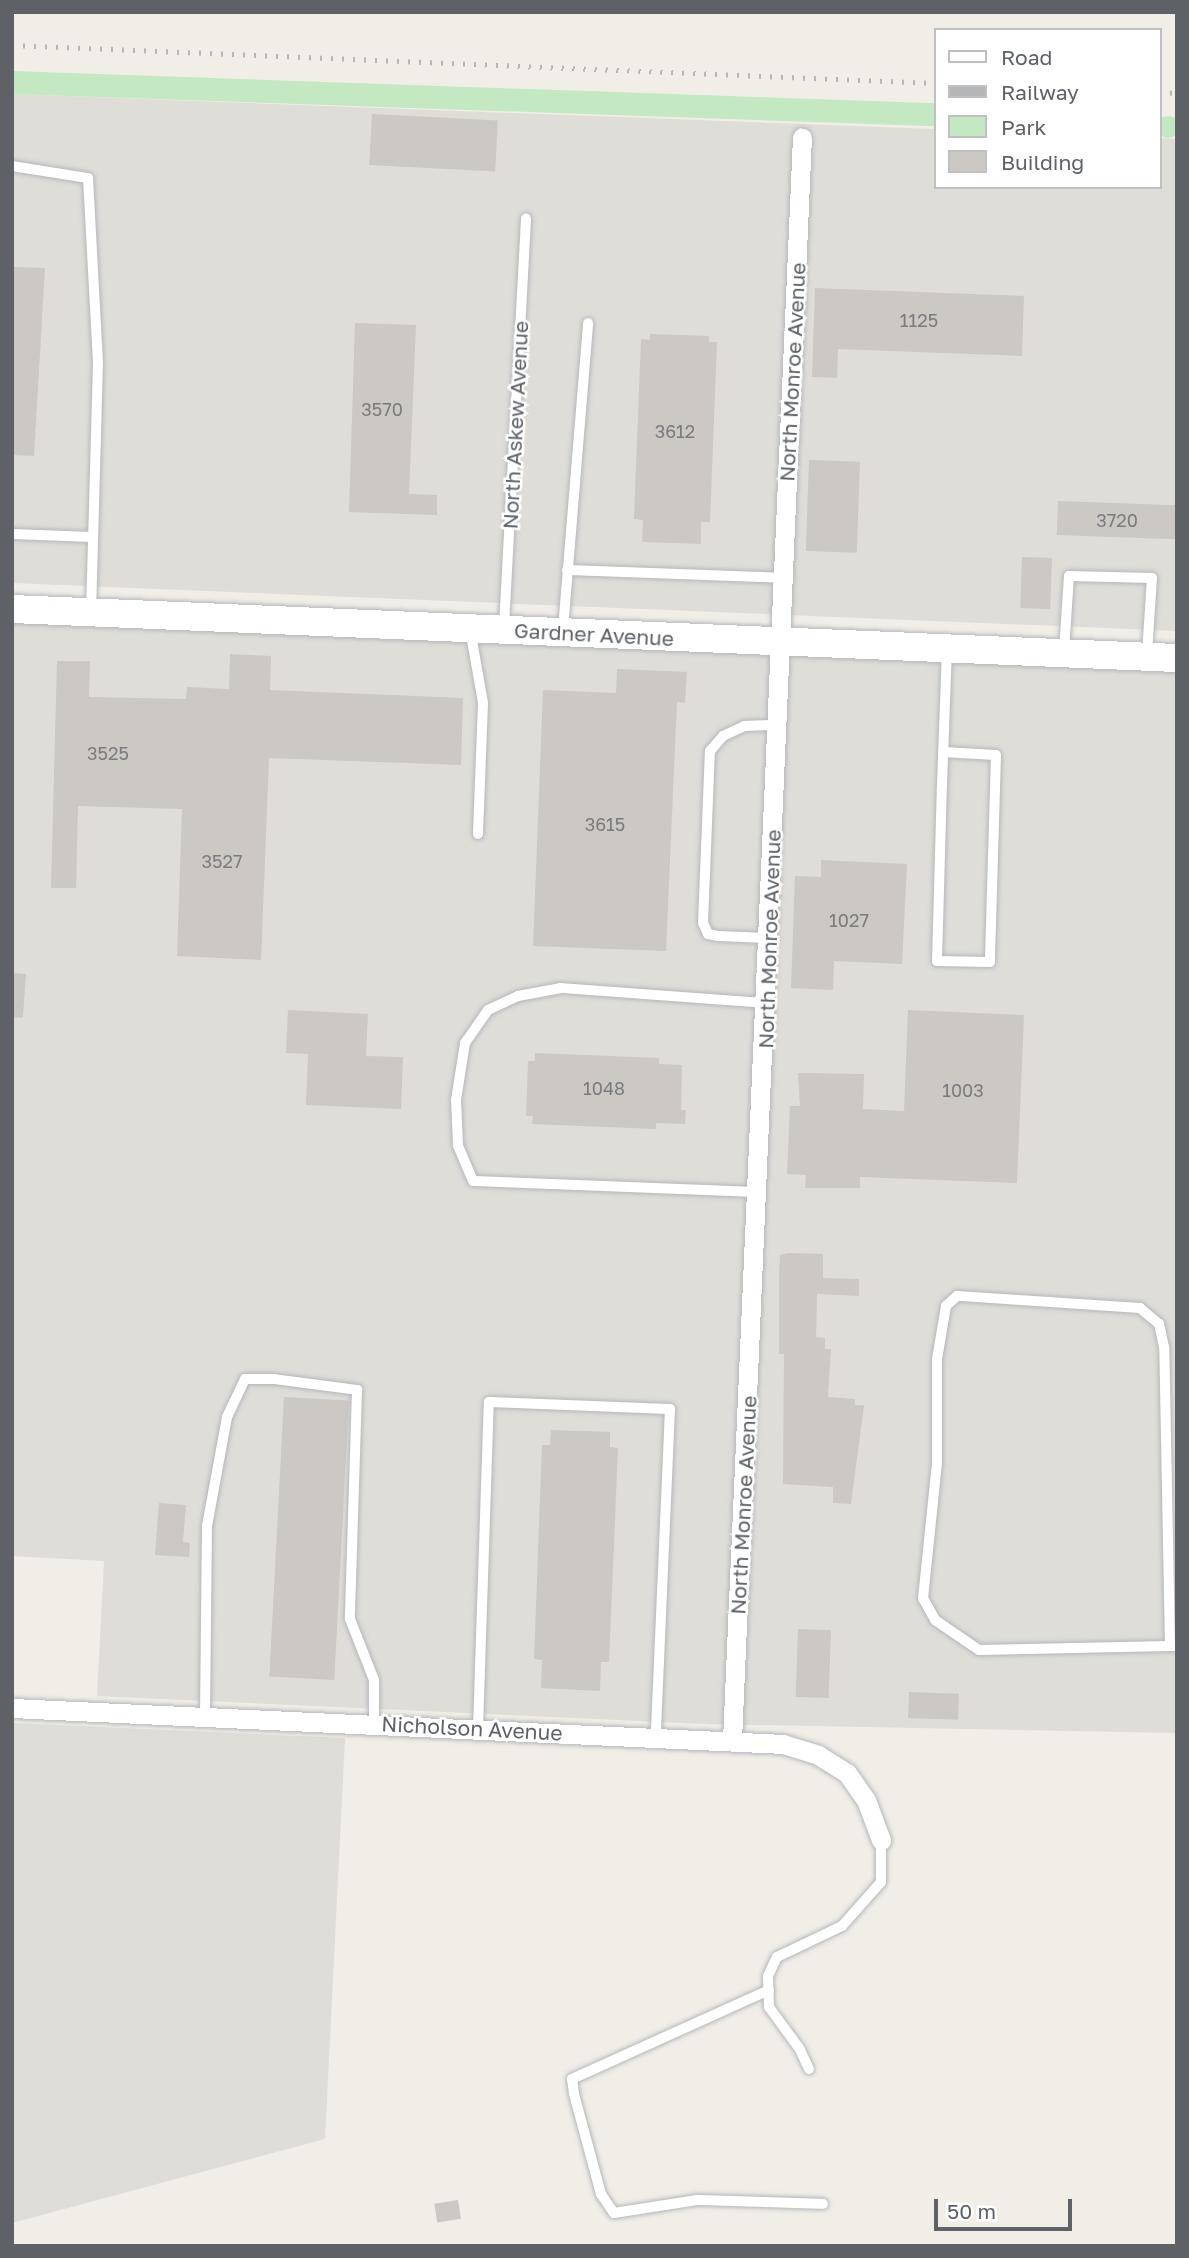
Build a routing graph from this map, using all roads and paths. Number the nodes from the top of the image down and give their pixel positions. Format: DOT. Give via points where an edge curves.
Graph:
graph roads {
  1 [pos="803,138"];
  2 [pos="12,166"];
  3 [pos="526,219"];
  4 [pos="588,323"];
  5 [pos="12,534"];
  6 [pos="93,537"];
  7 [pos="568,570"];
  8 [pos="783,578"];
  9 [pos="12,609"];
  10 [pos="90,612"];
  11 [pos="470,629"];
  12 [pos="504,630"];
  13 [pos="562,633"];
  14 [pos="780,643"];
  15 [pos="947,649"];
  16 [pos="1064,654"];
  17 [pos="1147,657"];
  18 [pos="1177,658"];
  19 [pos="777,725"];
  20 [pos="943,752"];
  21 [pos="478,834"];
  22 [pos="768,939"];
  23 [pos="766,1003"];
  24 [pos="758,1192"];
  25 [pos="1173,1646"];
  26 [pos="12,1708"];
  27 [pos="205,1716"];
  28 [pos="374,1724"];
  29 [pos="478,1728"];
  30 [pos="656,1736"];
  31 [pos="732,1740"];
  32 [pos="881,1840"];
  33 [pos="769,1990"];
  34 [pos="809,2069"];
  35 [pos="823,2204"];
  1 -- 8 [label="street, North Monroe Avenue"];
  2 -- 6 [label="lane" via="88,178 98,363"];
  3 -- 12 [label="lane, North Askew Avenue"];
  4 -- 7 [label="lane"];
  5 -- 6 [label="lane"];
  6 -- 10 [label="lane"];
  7 -- 8 [label="lane"];
  7 -- 13 [label="lane"];
  8 -- 14 [label="street, North Monroe Avenue"];
  9 -- 10 [label="street, Gardner Avenue"];
  10 -- 11 [label="street, Gardner Avenue"];
  11 -- 12 [label="street, Gardner Avenue"];
  11 -- 21 [label="lane" via="483,703"];
  12 -- 13 [label="street, Gardner Avenue"];
  13 -- 14 [label="street, Gardner Avenue"];
  14 -- 15 [label="street, Gardner Avenue"];
  14 -- 19 [label="street, North Monroe Avenue"];
  15 -- 16 [label="street, Gardner Avenue"];
  15 -- 20 [label="lane"];
  16 -- 17 [label="street, Gardner Avenue"];
  16 -- 17 [label="lane" via="1069,576 1152,578"];
  17 -- 18 [label="street, Gardner Avenue"];
  19 -- 22 [label="street, North Monroe Avenue"];
  19 -- 22 [label="lane" via="744,726 723,736 710,751 703,923 708,934"];
  20 -- 20 [label="lane" via="937,961 990,962 996,755"];
  22 -- 23 [label="street, North Monroe Avenue"];
  23 -- 24 [label="street, North Monroe Avenue"];
  23 -- 24 [label="lane" via="561,988 518,996 488,1010 465,1043 456,1100 458,1145 473,1181"];
  24 -- 31 [label="street, North Monroe Avenue"];
  25 -- 25 [label="lane" via="979,1650 935,1620 923,1598 937,1463 937,1359 946,1306 957,1296 1140,1308 1159,1324 1164,1347"];
  26 -- 27 [label="street, Nicholson Avenue"];
  27 -- 28 [label="street, Nicholson Avenue"];
  27 -- 28 [label="lane" via="207,1525 227,1418 245,1379 274,1379 357,1390 351,1619 374,1681"];
  28 -- 29 [label="street, Nicholson Avenue"];
  29 -- 30 [label="street, Nicholson Avenue"];
  29 -- 30 [label="lane" via="489,1402 670,1409"];
  30 -- 31 [label="street, Nicholson Avenue"];
  31 -- 32 [label="street, Nicholson Avenue" via="783,1744 834,1762 866,1800"];
  32 -- 33 [label="lane" via="881,1882 842,1926 777,1957 768,1976"];
  33 -- 34 [label="lane" via="769,2007"];
  33 -- 35 [label="lane" via="572,2079 574,2094 601,2194 614,2213 696,2200"];
}
